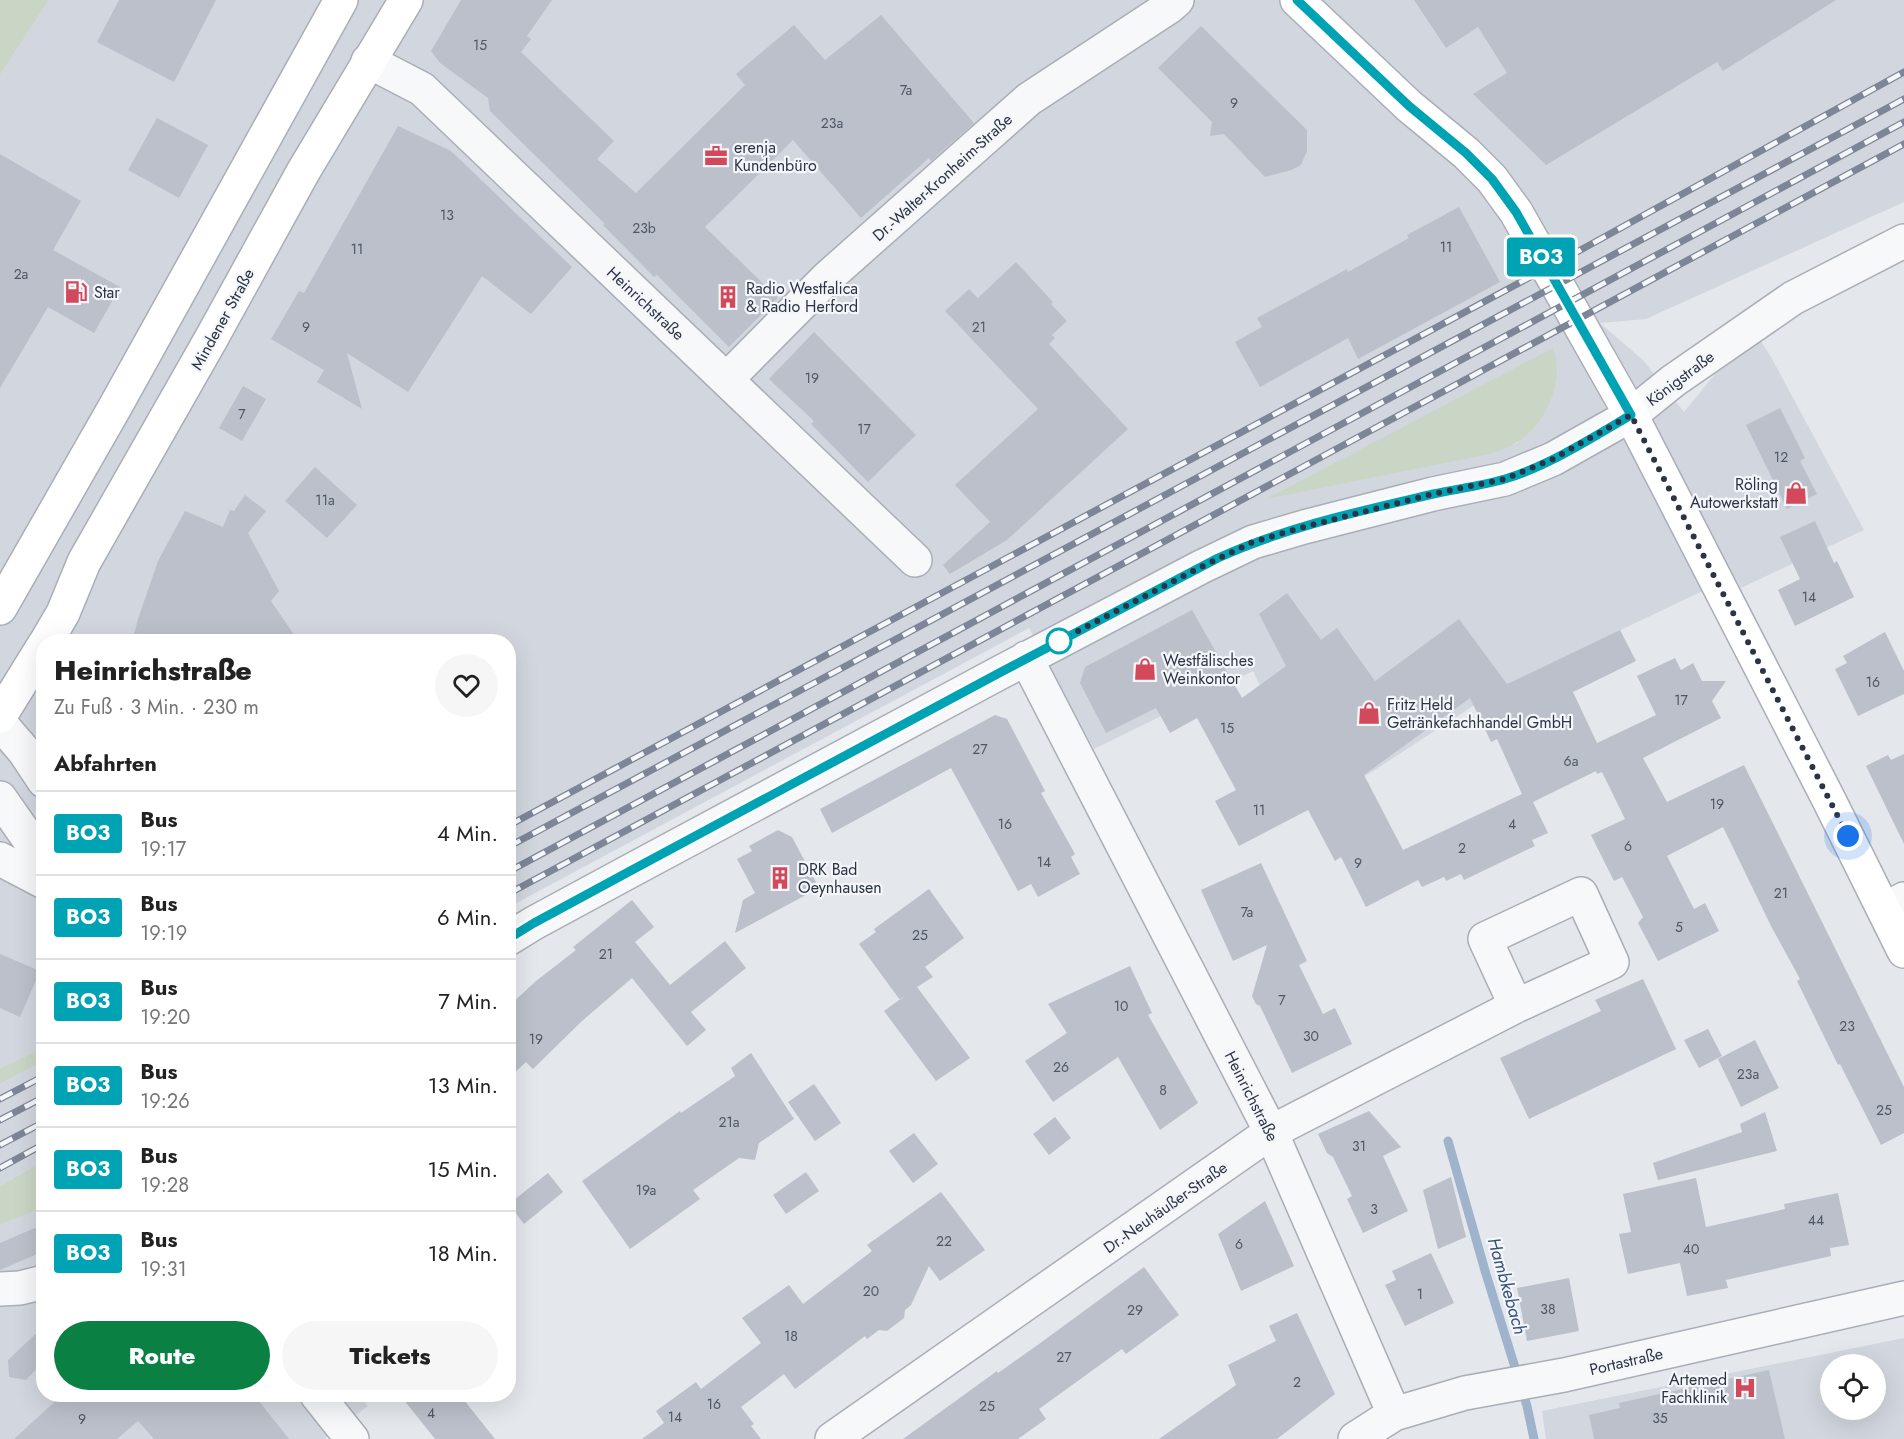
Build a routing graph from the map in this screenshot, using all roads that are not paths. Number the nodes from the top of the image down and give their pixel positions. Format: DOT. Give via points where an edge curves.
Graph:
graph roads {
  1 [pos="341,0"];
  2 [pos="406,0"];
  3 [pos="1177,0"];
  4 [pos="1297,0"];
  5 [pos="368,61"];
  6 [pos="1904,241"];
  7 [pos="727,379"];
  8 [pos="1631,415"];
  9 [pos="915,560"];
  10 [pos="0,608"];
  11 [pos="51,634"];
  12 [pos="36,658"];
  13 [pos="1026,658"];
  14 [pos="0,716"];
  15 [pos="0,723"];
  16 [pos="36,769"];
  17 [pos="0,798"];
  18 [pos="36,850"];
  19 [pos="0,859"];
  20 [pos="36,878"];
  21 [pos="1894,904"];
  22 [pos="516,934"];
  23 [pos="1904,951"];
  24 [pos="1516,1006"];
  25 [pos="1271,1132"];
  26 [pos="36,1284"];
  27 [pos="0,1288"];
  28 [pos="1904,1298"];
  29 [pos="323,1402"];
  30 [pos="1394,1414"];
  31 [pos="352,1439"];
  32 [pos="832,1439"];
  33 [pos="1355,1439"];
  1 -- 10 [label="main road"];
  2 -- 5 [label="main road, Mindener Straße"];
  3 -- 7 [label="street, Dr.-Walter-Kronheim-Straße" via="1029,99 827,278"];
  4 -- 8 [label="main road" via="1492,179 1516,212"];
  5 -- 7 [label="street, Heinrichstraße" via="422,89"];
  5 -- 11 [label="main road, Mindener Straße" via="84,562"];
  6 -- 8 [label="street, Königstraße" via="1793,298"];
  7 -- 9 [label="street, Heinrichstraße"];
  8 -- 13 [label="street, Königstraße" via="1553,459 1505,479 1253,542"];
  8 -- 21 [label="main road"];
  12 -- 14 [label="main road, Mindener Straße"];
  13 -- 22 [label="street, Königstraße"];
  13 -- 25 [label="street, Heinrichstraße"];
  15 -- 16 [label="street"];
  17 -- 18 [label="street"];
  19 -- 20 [label="street"];
  21 -- 23 [label="main road"];
  24 -- 25 [label="street, Dr.-Neuhäußer-Straße"];
  25 -- 30 [label="street, Heinrichstraße"];
  25 -- 32 [label="street, Dr.-Neuhäußer-Straße"];
  26 -- 27 [label="street"];
  28 -- 30 [label="street, Portastraße" via="1564,1375 1465,1393"];
  29 -- 31 [label="street"];
  30 -- 33 [label="street, Portastraße"];
}
